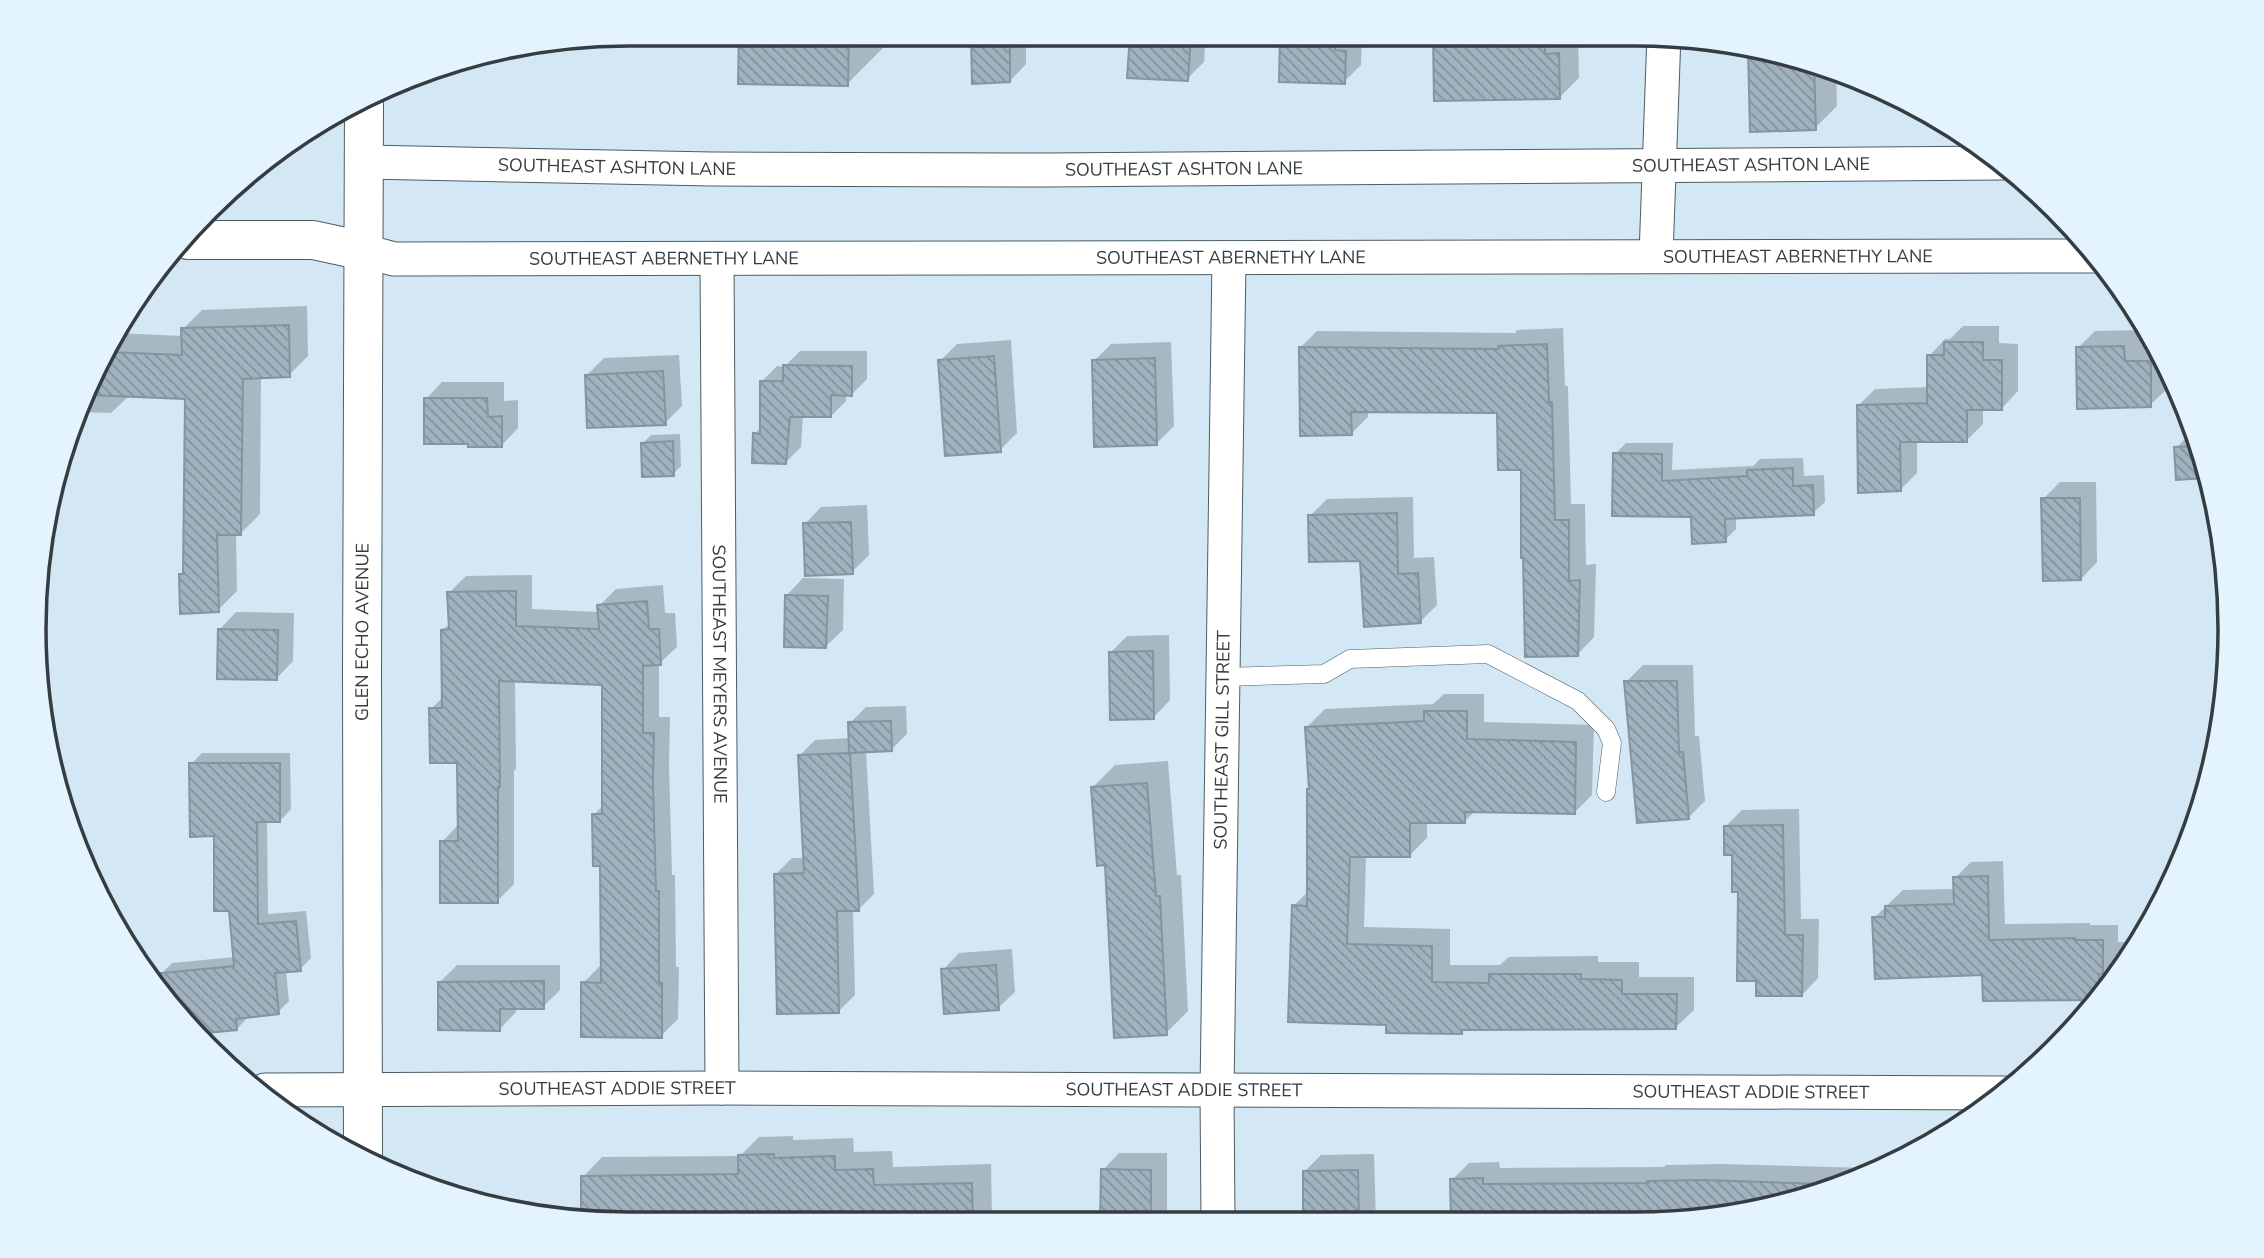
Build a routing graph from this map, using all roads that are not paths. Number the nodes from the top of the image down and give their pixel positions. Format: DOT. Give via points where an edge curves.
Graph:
graph roads {
  1 [pos="1664,47"];
  2 [pos="364,110"];
  3 [pos="365,162"];
  4 [pos="1986,163"];
  5 [pos="1660,165"];
  6 [pos="194,240"];
  7 [pos="364,251"];
  8 [pos="1656,256"];
  9 [pos="2084,256"];
  10 [pos="1229,258"];
  11 [pos="717,259"];
  12 [pos="1223,677"];
  13 [pos="1606,792"];
  14 [pos="722,1088"];
  15 [pos="363,1089"];
  16 [pos="271,1090"];
  17 [pos="1217,1091"];
  18 [pos="1989,1093"];
  19 [pos="363,1148"];
  20 [pos="1217,1212"];
  1 -- 5 [label="street"];
  2 -- 3 [label="street, GLEN ECHO AVENUE"];
  3 -- 5 [label="street, SOUTHEAST ASHTON LANE" via="1021,170"];
  3 -- 7 [label="street, GLEN ECHO AVENUE"];
  4 -- 5 [label="street, SOUTHEAST ASHTON LANE"];
  5 -- 8 [label="street"];
  6 -- 7 [label="street" via="313,240"];
  7 -- 11 [label="street, SOUTHEAST ABERNETHY LANE" via="394,259"];
  7 -- 15 [label="street, GLEN ECHO AVENUE"];
  8 -- 9 [label="street, SOUTHEAST ABERNETHY LANE"];
  8 -- 10 [label="street, SOUTHEAST ABERNETHY LANE"];
  10 -- 11 [label="street, SOUTHEAST ABERNETHY LANE"];
  10 -- 12 [label="street, SOUTHEAST GILL STREET"];
  11 -- 14 [label="street, SOUTHEAST MEYERS AVENUE"];
  12 -- 13 [label="lane" via="1324,674 1350,660 1488,654 1578,701 1606,729 1612,743"];
  12 -- 17 [label="street, SOUTHEAST GILL STREET"];
  14 -- 15 [label="street, SOUTHEAST ADDIE STREET"];
  14 -- 17 [label="street, SOUTHEAST ADDIE STREET"];
  15 -- 16 [label="street, SOUTHEAST ADDIE STREET"];
  15 -- 19 [label="street, GLEN ECHO AVENUE"];
  17 -- 18 [label="street, SOUTHEAST ADDIE STREET"];
  17 -- 20 [label="street, SOUTHEAST GILL STREET"];
}
